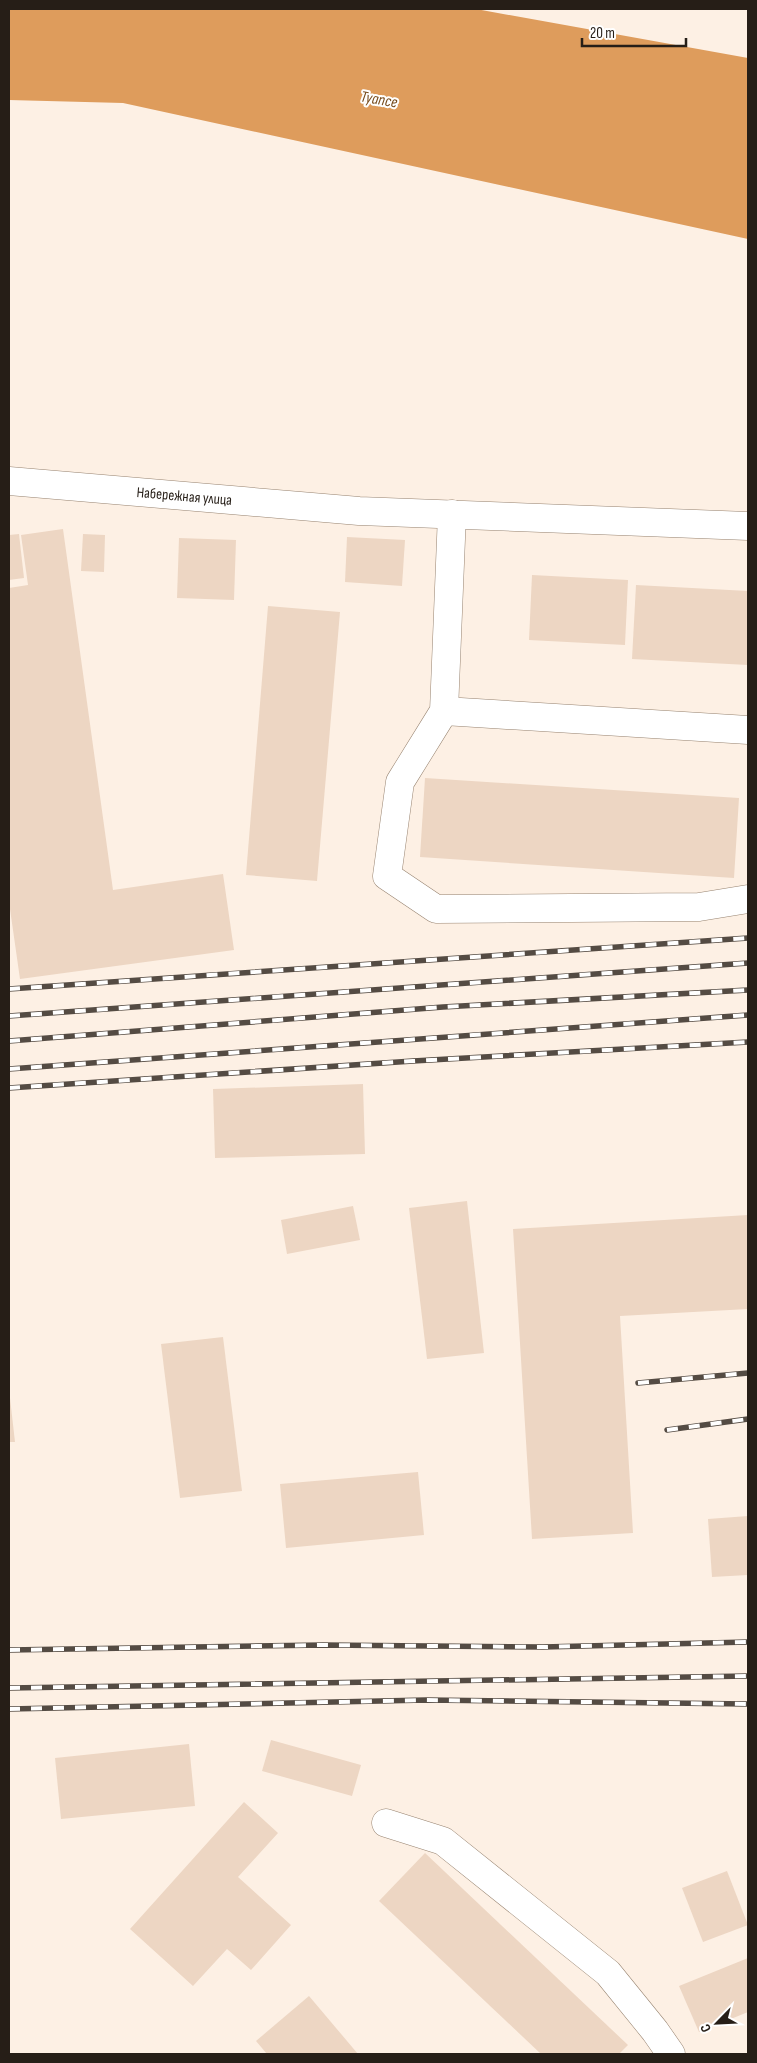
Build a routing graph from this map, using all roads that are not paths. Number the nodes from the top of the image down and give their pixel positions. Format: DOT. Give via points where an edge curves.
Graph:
graph roads {
  1 [pos="9,481"];
  2 [pos="452,514"];
  3 [pos="748,526"];
  4 [pos="444,711"];
  5 [pos="748,730"];
  6 [pos="748,899"];
  7 [pos="386,1824"];
  8 [pos="671,2054"];
  1 -- 2 [label="street, Набережная улица" via="359,511"];
  2 -- 3 [label="street, Набережная улица"];
  2 -- 4 [label="street"];
  4 -- 5 [label="street"];
  4 -- 6 [label="street" via="400,782 387,876 436,909 700,907"];
  7 -- 8 [label="street" via="443,1841 608,1973"];
}
